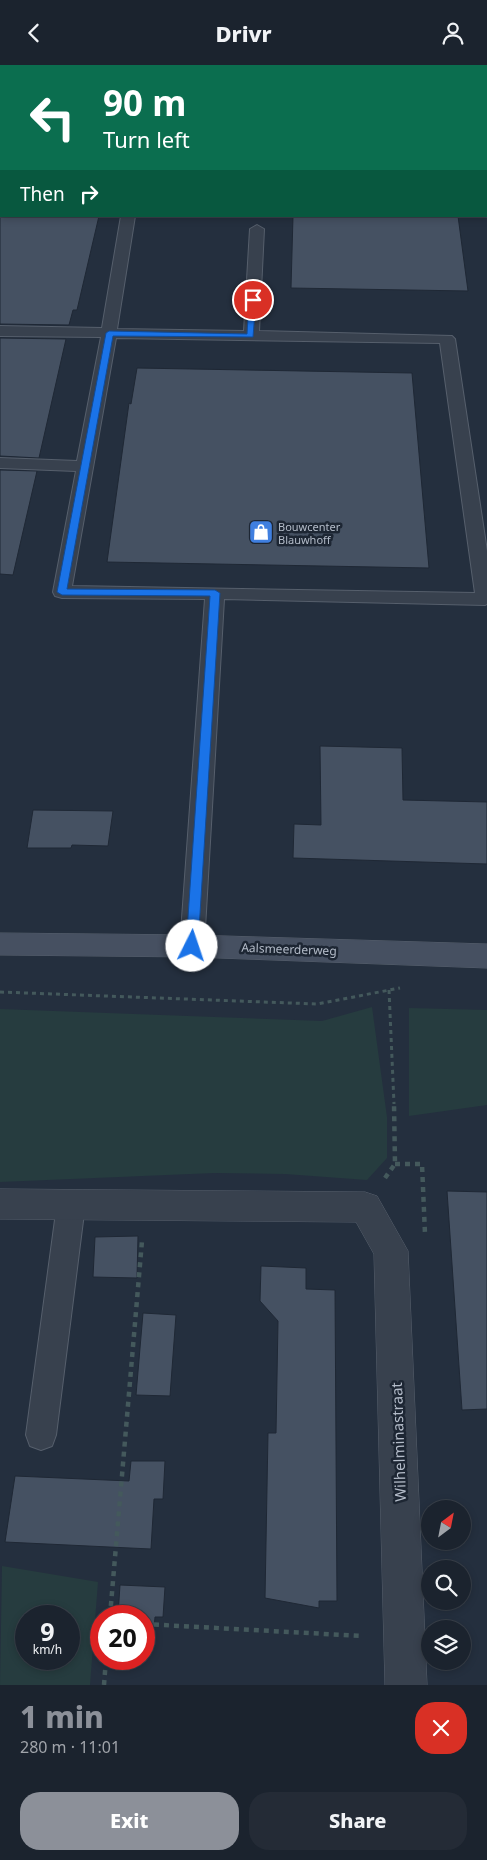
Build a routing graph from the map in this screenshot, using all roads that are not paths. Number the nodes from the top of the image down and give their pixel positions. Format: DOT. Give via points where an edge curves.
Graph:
graph roads {
  1 [pos="128,217"];
  2 [pos="257,229"];
  3 [pos="0,331"];
  4 [pos="109,333"];
  5 [pos="251,336"];
  6 [pos="0,463"];
  7 [pos="85,466"];
  8 [pos="215,593"];
  9 [pos="0,945"];
  10 [pos="192,946"];
  11 [pos="487,956"];
  12 [pos="0,1204"];
  13 [pos="71,1205"];
  14 [pos="41,1435"];
  15 [pos="406,1685"];
  1 -- 4 [label="lane"];
  2 -- 5 [label="lane"];
  3 -- 4 [label="lane"];
  4 -- 5 [label="lane"];
  4 -- 7 [label="lane"];
  5 -- 8 [label="lane" via="447,339 485,599"];
  6 -- 7 [label="lane"];
  7 -- 8 [label="lane" via="62,592"];
  8 -- 10 [label="lane"];
  9 -- 10 [label="street, Aalsmeerderweg"];
  10 -- 11 [label="street, Aalsmeerderweg"];
  12 -- 13 [label="street"];
  13 -- 14 [label="lane"];
  13 -- 15 [label="street, Wilhelminastraat" via="365,1207 390,1251"];
}
